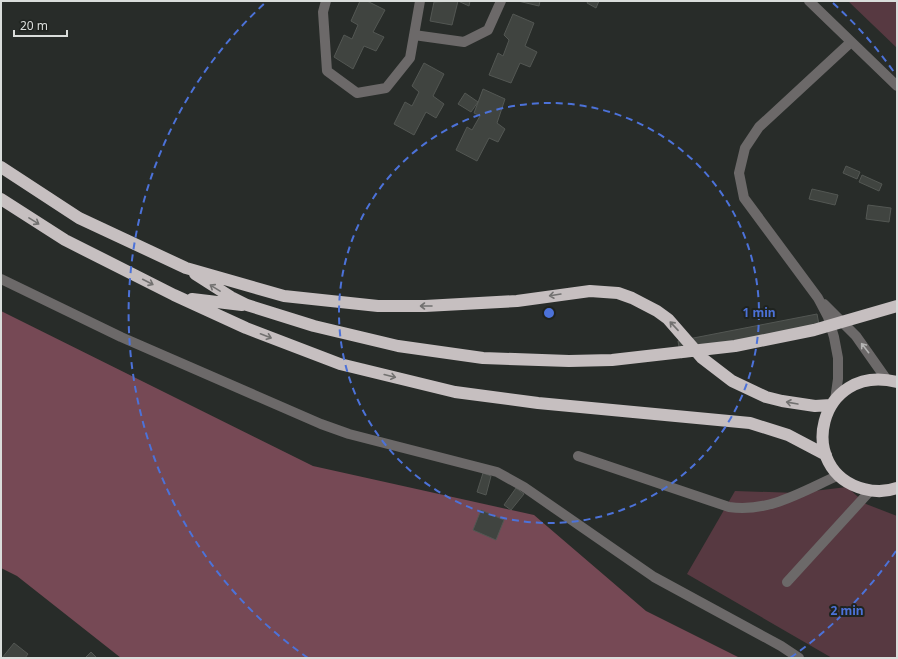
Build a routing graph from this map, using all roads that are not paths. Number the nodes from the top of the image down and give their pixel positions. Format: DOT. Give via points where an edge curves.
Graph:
graph roads {
  1 [pos="326,1"];
  2 [pos="420,1"];
  3 [pos="501,1"];
  4 [pos="809,1"];
  5 [pos="414,35"];
  6 [pos="851,42"];
  7 [pos="897,86"];
  8 [pos="1,167"];
  9 [pos="1,199"];
  10 [pos="186,268"];
  11 [pos="1,280"];
  12 [pos="174,294"];
  13 [pos="818,298"];
  14 [pos="247,305"];
  15 [pos="897,306"];
  16 [pos="892,381"];
  17 [pos="833,402"];
  18 [pos="826,455"];
  19 [pos="578,456"];
  20 [pos="839,475"];
  21 [pos="896,490"];
  22 [pos="870,491"];
  23 [pos="787,582"];
  24 [pos="799,658"];
  1 -- 5 [label="lane" via="323,12 327,71 357,93 386,88 410,58"];
  2 -- 5 [label="lane"];
  3 -- 5 [label="lane" via="488,30 464,42"];
  4 -- 6 [label="lane"];
  6 -- 7 [label="lane"];
  6 -- 13 [label="lane" via="759,127 744,148 739,173 744,198"];
  8 -- 10 [label="highway" via="79,218"];
  9 -- 12 [label="highway, one-way" via="65,240"];
  14 -- 10 [label="highway, one-way" via="215,288"];
  17 -- 10 [label="highway, one-way" via="815,406 782,401 743,387 702,358 668,319 657,311 618,293 590,291 472,305 378,306 284,296"];
  11 -- 24 [label="lane" via="120,338 321,424 349,434 497,472 524,487 654,577"];
  12 -- 14 [label="highway" via="210,302"];
  12 -- 18 [label="highway, one-way" via="246,328 340,364 455,392 538,403 750,423 788,435"];
  16 -- 13 [label="lane, one-way" via="856,336"];
  13 -- 17 [label="lane" via="828,317 838,358 838,379"];
  14 -- 15 [label="highway" via="356,337 447,354 526,361 612,360 735,346 814,330"];
  16 -- 17 [label="highway" via="875,379 853,385"];
  17 -- 18 [label="highway" via="826,414 823,430"];
  18 -- 20 [label="highway"];
  19 -- 20 [label="lane" via="740,509 765,507"];
  20 -- 22 [label="highway" via="848,483"];
  21 -- 22 [label="highway"];
  22 -- 23 [label="lane"];
}
